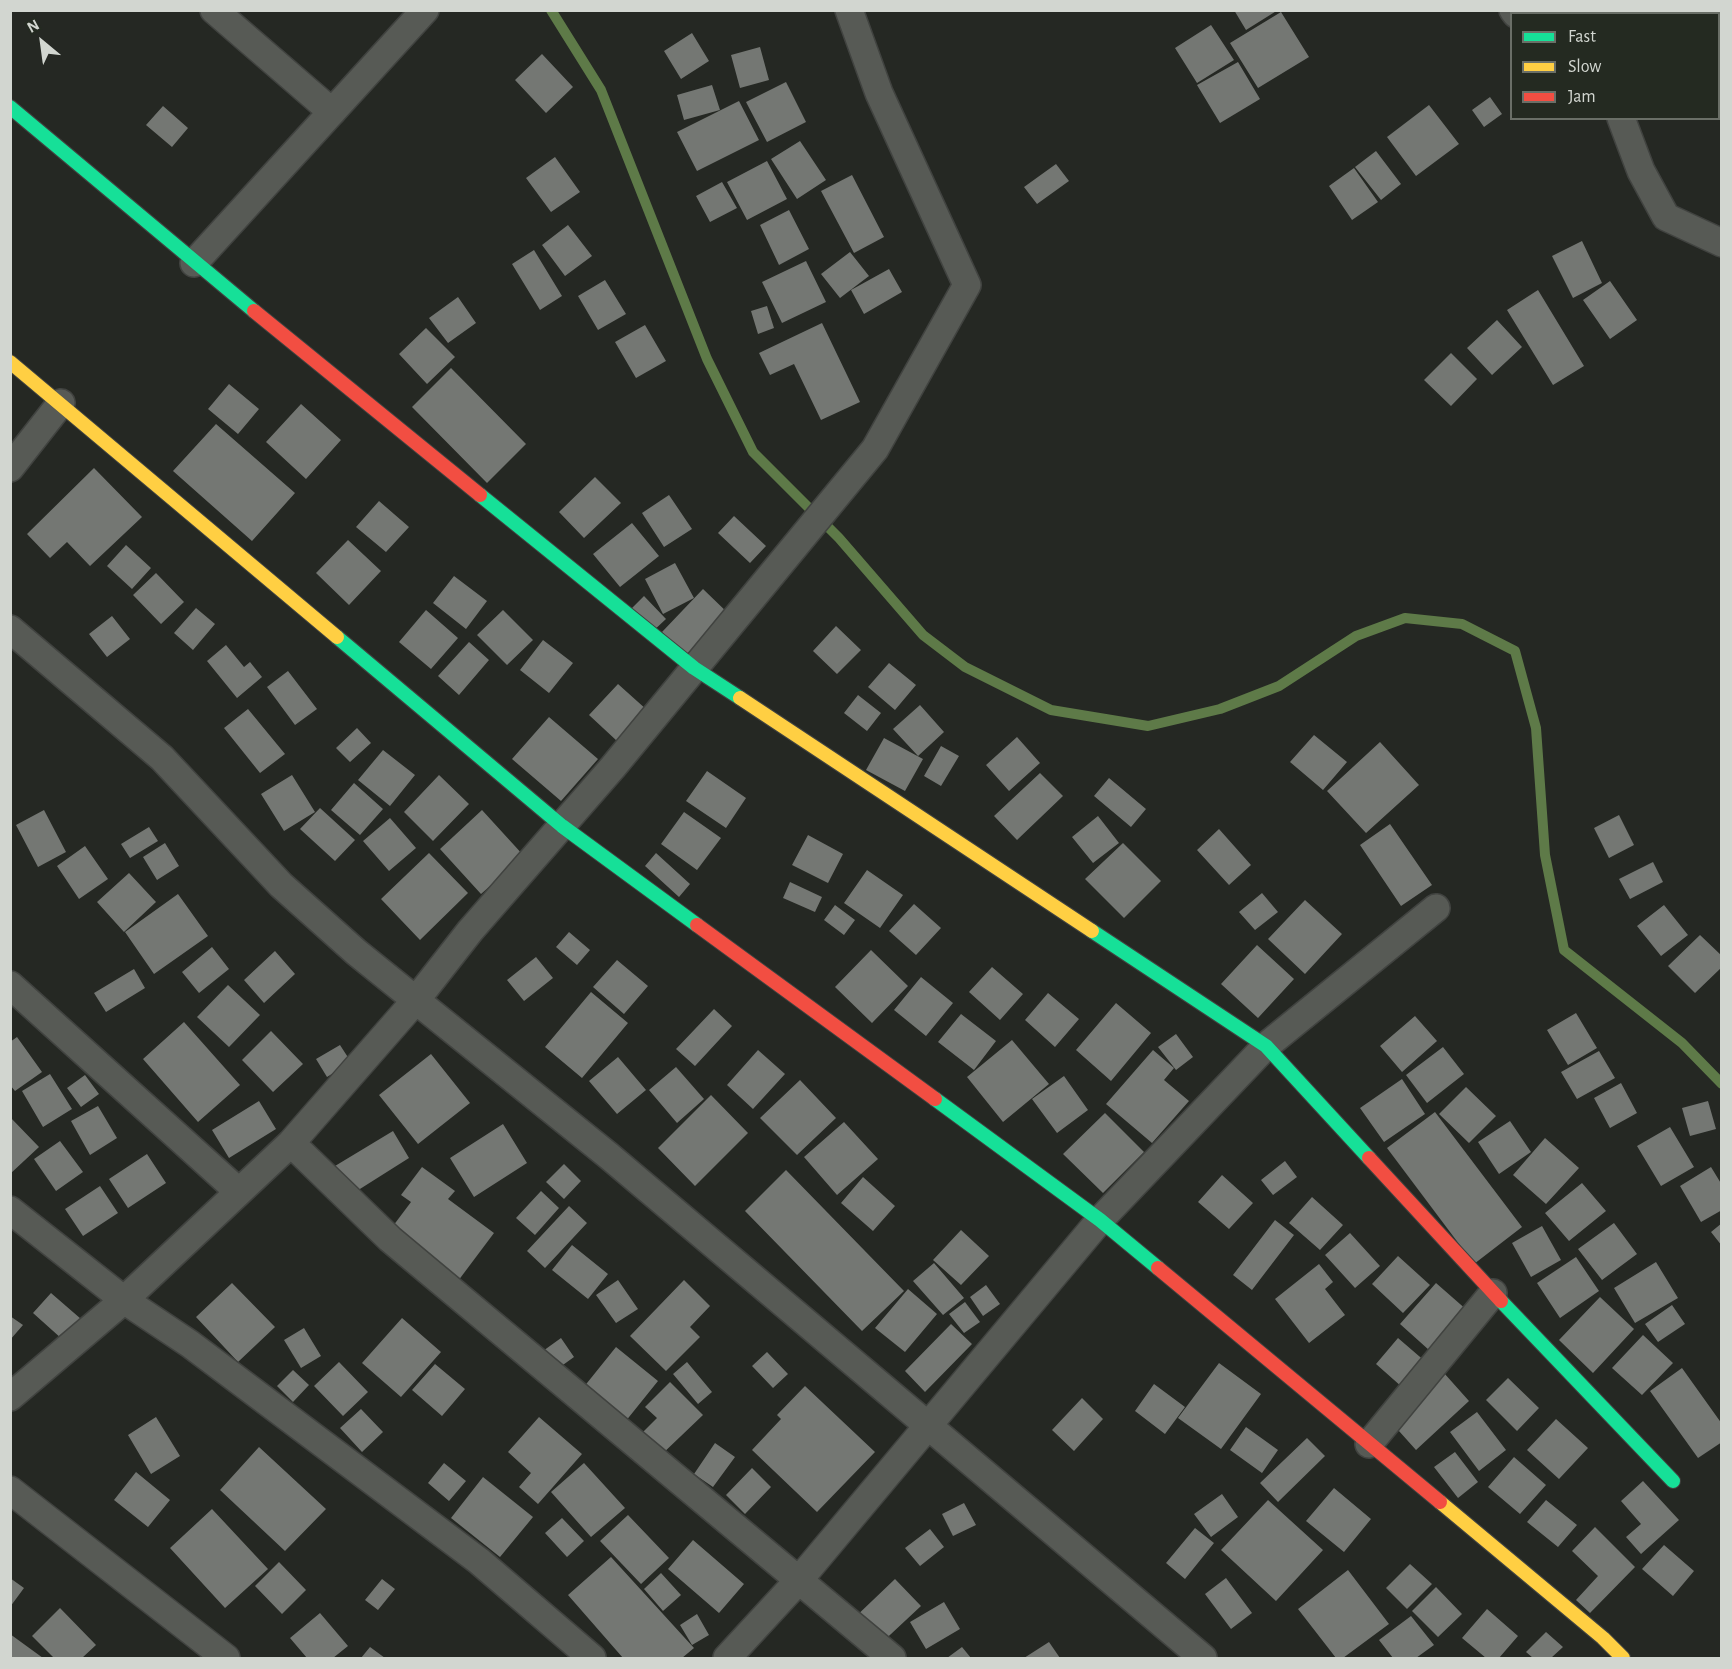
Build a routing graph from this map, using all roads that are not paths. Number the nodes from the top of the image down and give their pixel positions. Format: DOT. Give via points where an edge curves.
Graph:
graph roads {
  1 [pos="214,10"];
  2 [pos="425,10"];
  3 [pos="849,10"];
  4 [pos="10,107"];
  5 [pos="332,112"];
  6 [pos="1622,120"];
  7 [pos="1721,242"];
  8 [pos="194,263"];
  9 [pos="10,362"];
  10 [pos="61,403"];
  11 [pos="10,468"];
  12 [pos="10,629"];
  13 [pos="694,668"];
  14 [pos="562,826"];
  15 [pos="1436,908"];
  16 [pos="10,985"];
  17 [pos="416,1000"];
  18 [pos="1266,1046"];
  19 [pos="291,1143"];
  20 [pos="238,1191"];
  21 [pos="10,1210"];
  22 [pos="1100,1220"];
  23 [pos="1493,1293"];
  24 [pos="124,1300"];
  25 [pos="10,1397"];
  26 [pos="929,1425"];
  27 [pos="1370,1444"];
  28 [pos="1673,1481"];
  29 [pos="10,1490"];
  30 [pos="799,1580"];
  31 [pos="226,1659"];
  32 [pos="592,1659"];
  33 [pos="727,1659"];
  34 [pos="892,1659"];
  35 [pos="1203,1659"];
  36 [pos="1623,1659"];
  1 -- 5 [label="street"];
  2 -- 5 [label="street"];
  3 -- 13 [label="street" via="879,93 967,285 875,449"];
  4 -- 8 [label="street"];
  5 -- 8 [label="street"];
  6 -- 7 [label="street" via="1641,171 1666,217"];
  8 -- 13 [label="street"];
  9 -- 10 [label="street"];
  10 -- 11 [label="street"];
  10 -- 14 [label="street"];
  12 -- 17 [label="street" via="162,758 281,885"];
  13 -- 14 [label="street"];
  13 -- 18 [label="street"];
  14 -- 17 [label="street"];
  14 -- 22 [label="street"];
  15 -- 18 [label="street"];
  16 -- 20 [label="street"];
  17 -- 19 [label="street"];
  17 -- 26 [label="street"];
  18 -- 22 [label="street"];
  18 -- 23 [label="street"];
  19 -- 20 [label="street"];
  19 -- 30 [label="street" via="390,1239"];
  20 -- 24 [label="street"];
  21 -- 24 [label="street"];
  22 -- 26 [label="street"];
  22 -- 27 [label="street"];
  23 -- 27 [label="street"];
  23 -- 28 [label="street"];
  24 -- 25 [label="street"];
  24 -- 32 [label="street" via="190,1344 479,1561"];
  26 -- 30 [label="street"];
  26 -- 35 [label="street"];
  27 -- 36 [label="street" via="1603,1638"];
  29 -- 31 [label="street"];
  30 -- 33 [label="street"];
  30 -- 34 [label="street"];
}
